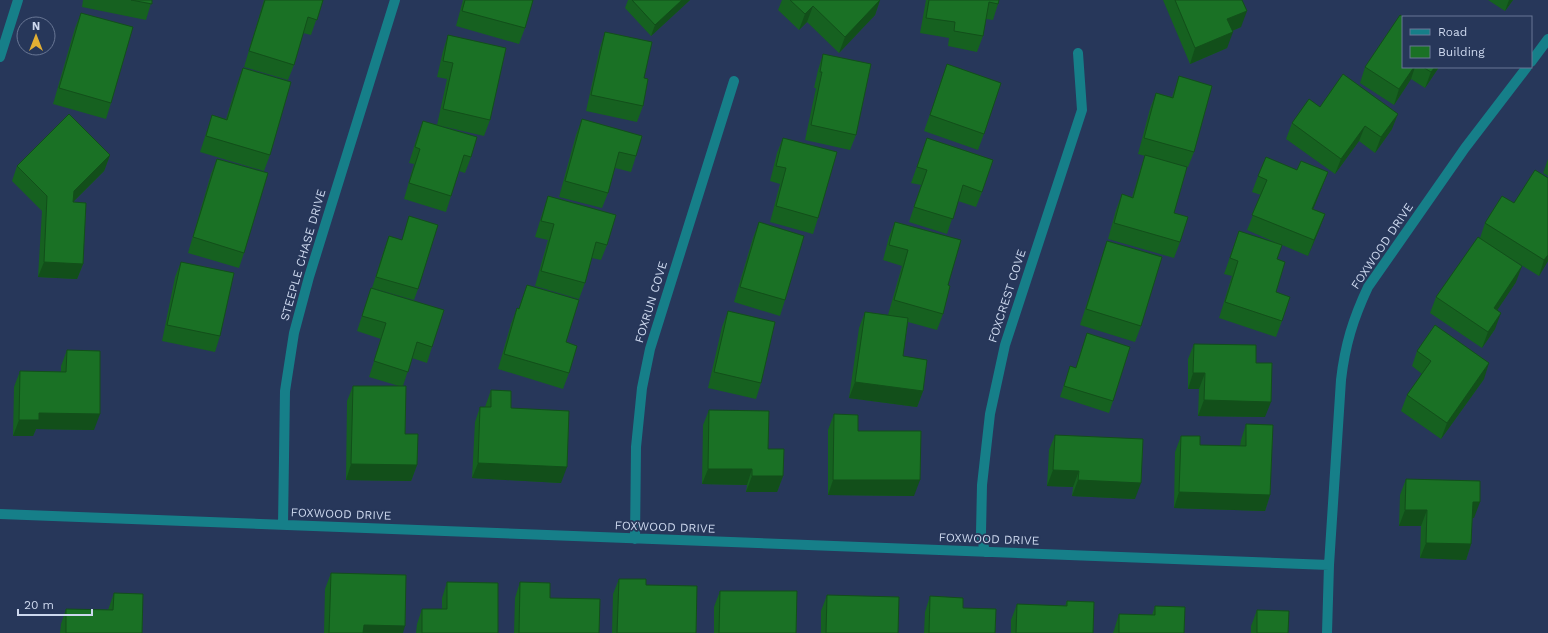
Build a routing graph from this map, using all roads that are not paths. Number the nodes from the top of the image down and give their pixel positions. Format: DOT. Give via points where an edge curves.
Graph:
graph roads {
  1 [pos="18,0"];
  2 [pos="395,0"];
  3 [pos="1548,39"];
  4 [pos="1078,53"];
  5 [pos="0,57"];
  6 [pos="1532,61"];
  7 [pos="1526,68"];
  8 [pos="734,81"];
  9 [pos="0,514"];
  10 [pos="283,525"];
  11 [pos="635,539"];
  12 [pos="984,552"];
  13 [pos="1329,566"];
  14 [pos="1327,633"];
  1 -- 5 [label="street"];
  2 -- 10 [label="street, STEEPLE CHASE DRIVE" via="309,276 294,333 285,391"];
  3 -- 6 [label="street"];
  4 -- 12 [label="street, FOXCREST COVE" via="1082,110 1005,344 990,414 982,485 981,532"];
  7 -- 13 [label="street, FOXWOOD DRIVE" via="1465,148 1368,287 1356,312 1344,352 1340,380"];
  8 -- 11 [label="street, FOXRUN COVE" via="650,350 642,388 636,447"];
  9 -- 10 [label="street, FOXWOOD DRIVE"];
  10 -- 11 [label="street, FOXWOOD DRIVE"];
  11 -- 12 [label="street, FOXWOOD DRIVE"];
  12 -- 13 [label="street, FOXWOOD DRIVE"];
  13 -- 14 [label="street, FOXWOOD DRIVE"];
}
